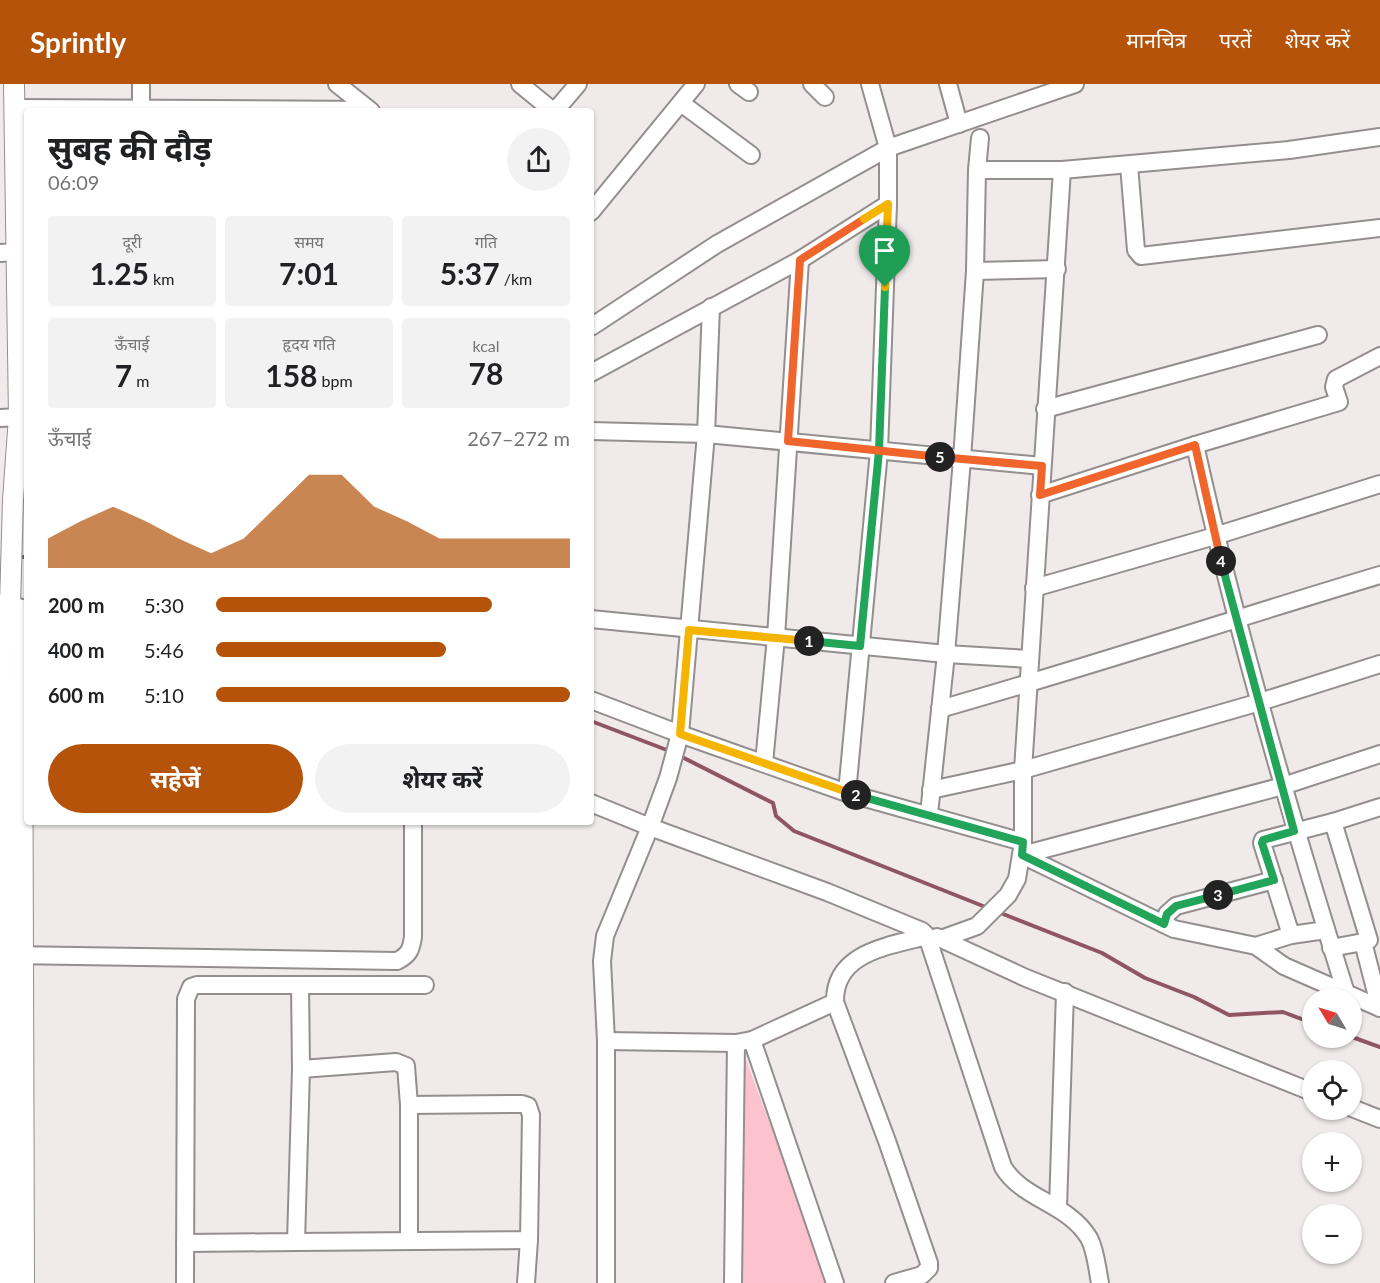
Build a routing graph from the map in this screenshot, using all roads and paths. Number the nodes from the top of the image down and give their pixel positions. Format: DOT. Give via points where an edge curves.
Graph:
graph roads {
  1 [pos="14,84"];
  2 [pos="141,84"];
  3 [pos="337,84"];
  4 [pos="520,84"];
  5 [pos="578,84"];
  6 [pos="696,84"];
  7 [pos="812,84"];
  8 [pos="870,84"];
  9 [pos="948,84"];
  10 [pos="1075,84"];
  11 [pos="1036,90"];
  12 [pos="825,97"];
  13 [pos="681,103"];
  14 [pos="15,108"];
  15 [pos="24,108"];
  16 [pos="141,108"];
  17 [pos="367,108"];
  18 [pos="550,108"];
  19 [pos="557,108"];
  20 [pos="959,124"];
  21 [pos="1380,137"];
  22 [pos="980,138"];
  23 [pos="888,148"];
  24 [pos="751,155"];
  25 [pos="1129,165"];
  26 [pos="977,170"];
  27 [pos="1062,170"];
  28 [pos="888,204"];
  29 [pos="594,208"];
  30 [pos="1380,228"];
  31 [pos="8,252"];
  32 [pos="800,260"];
  33 [pos="1057,269"];
  34 [pos="975,271"];
  35 [pos="22,275"];
  36 [pos="711,307"];
  37 [pos="594,325"];
  38 [pos="1318,335"];
  39 [pos="1380,356"];
  40 [pos="594,371"];
  41 [pos="23,395"];
  42 [pos="1045,409"];
  43 [pos="9,418"];
  44 [pos="594,431"];
  45 [pos="706,434"];
  46 [pos="788,441"];
  47 [pos="1195,445"];
  48 [pos="879,451"];
  49 [pos="962,459"];
  50 [pos="1042,466"];
  51 [pos="1380,484"];
  52 [pos="1040,495"];
  53 [pos="6,500"];
  54 [pos="1215,536"];
  55 [pos="8,538"];
  56 [pos="1380,575"];
  57 [pos="1034,588"];
  58 [pos="12,606"];
  59 [pos="594,618"];
  60 [pos="1237,618"];
  61 [pos="689,630"];
  62 [pos="776,637"];
  63 [pos="860,646"];
  64 [pos="946,654"];
  65 [pos="1030,659"];
  66 [pos="1380,664"];
  67 [pos="1030,684"];
  68 [pos="24,686"];
  69 [pos="594,701"];
  70 [pos="1260,702"];
  71 [pos="2,708"];
  72 [pos="940,709"];
  73 [pos="24,710"];
  74 [pos="24,737"];
  75 [pos="679,741"];
  76 [pos="1380,754"];
  77 [pos="764,763"];
  78 [pos="1023,770"];
  79 [pos="1283,786"];
  80 [pos="931,790"];
  81 [pos="848,793"];
  82 [pos="594,804"];
  83 [pos="1380,807"];
  84 [pos="929,814"];
  85 [pos="1333,822"];
  86 [pos="412,825"];
  87 [pos="650,827"];
  88 [pos="1294,831"];
  89 [pos="1023,848"];
  90 [pos="1274,880"];
  91 [pos="1164,924"];
  92 [pos="1326,930"];
  93 [pos="930,935"];
  94 [pos="1291,935"];
  95 [pos="1371,939"];
  96 [pos="1256,946"];
  97 [pos="1332,948"];
  98 [pos="16,956"];
  99 [pos="300,985"];
  100 [pos="425,985"];
  101 [pos="1335,988"];
  102 [pos="1344,988"];
  103 [pos="1065,992"];
  104 [pos="1362,1000"];
  105 [pos="835,1002"];
  106 [pos="606,1041"];
  107 [pos="744,1042"];
  108 [pos="302,1069"];
  109 [pos="1302,1088"];
  110 [pos="409,1105"];
  111 [pos="1362,1112"];
  112 [pos="1380,1119"];
  113 [pos="1058,1208"];
  114 [pos="409,1240"];
  115 [pos="528,1240"];
  116 [pos="296,1242"];
  117 [pos="185,1243"];
  118 [pos="9,1283"];
  119 [pos="24,1283"];
  120 [pos="185,1283"];
  121 [pos="526,1283"];
  122 [pos="606,1283"];
  123 [pos="733,1283"];
  124 [pos="835,1283"];
  125 [pos="894,1283"];
  126 [pos="1100,1283"];
  1 -- 14 [label="street"];
  2 -- 16 [label="street"];
  3 -- 17 [label="street"];
  4 -- 18 [label="street"];
  5 -- 19 [label="street"];
  6 -- 13 [label="street"];
  7 -- 12 [label="street"];
  8 -- 23 [label="street"];
  9 -- 20 [label="street"];
  10 -- 11 [label="street"];
  11 -- 20 [label="street"];
  13 -- 24 [label="street"];
  13 -- 29 [label="street"];
  14 -- 15 [label="street"];
  14 -- 31 [label="street"];
  20 -- 23 [label="street"];
  21 -- 25 [label="street"];
  22 -- 26 [label="street"];
  23 -- 28 [label="street"];
  23 -- 37 [label="street" via="788,202"];
  25 -- 27 [label="street"];
  25 -- 30 [label="street" via="1136,250 1141,256"];
  26 -- 27 [label="street"];
  26 -- 34 [label="street"];
  27 -- 33 [label="street"];
  28 -- 32 [label="street"];
  28 -- 48 [label="street"];
  31 -- 35 [label="street"];
  32 -- 36 [label="street"];
  32 -- 46 [label="street"];
  33 -- 34 [label="street"];
  33 -- 42 [label="street"];
  34 -- 49 [label="street"];
  35 -- 41 [label="street"];
  36 -- 40 [label="street"];
  36 -- 45 [label="street"];
  38 -- 42 [label="street"];
  39 -- 47 [label="street" via="1336,379 1334,387 1339,402"];
  41 -- 43 [label="street"];
  42 -- 50 [label="street"];
  43 -- 53 [label="street"];
  44 -- 45 [label="street"];
  45 -- 46 [label="street"];
  45 -- 61 [label="street"];
  46 -- 48 [label="street"];
  46 -- 62 [label="street"];
  47 -- 52 [label="street"];
  47 -- 54 [label="street"];
  48 -- 49 [label="street"];
  48 -- 63 [label="street"];
  49 -- 50 [label="street"];
  49 -- 64 [label="street"];
  50 -- 52 [label="street"];
  51 -- 54 [label="street"];
  52 -- 57 [label="street"];
  53 -- 55 [label="street"];
  54 -- 57 [label="street"];
  54 -- 60 [label="street"];
  55 -- 58 [label="street"];
  56 -- 60 [label="street"];
  57 -- 65 [label="street"];
  58 -- 68 [label="street" via="22,639"];
  58 -- 71 [label="street" via="2,639"];
  59 -- 61 [label="street"];
  60 -- 67 [label="street"];
  60 -- 70 [label="street"];
  61 -- 62 [label="street"];
  61 -- 75 [label="street"];
  62 -- 63 [label="street"];
  62 -- 77 [label="street"];
  63 -- 64 [label="street"];
  63 -- 81 [label="street"];
  64 -- 65 [label="street"];
  64 -- 72 [label="street"];
  65 -- 67 [label="street"];
  66 -- 70 [label="street"];
  67 -- 72 [label="street"];
  67 -- 78 [label="street"];
  69 -- 75 [label="street"];
  70 -- 78 [label="street"];
  70 -- 79 [label="street"];
  71 -- 73 [label="street"];
  71 -- 98 [label="street"];
  72 -- 80 [label="street"];
  74 -- 98 [label="street"];
  75 -- 77 [label="street"];
  75 -- 87 [label="street"];
  76 -- 79 [label="street"];
  77 -- 81 [label="street"];
  78 -- 80 [label="street"];
  78 -- 89 [label="street"];
  79 -- 88 [label="street"];
  79 -- 89 [label="street"];
  80 -- 84 [label="street"];
  81 -- 84 [label="street"];
  82 -- 87 [label="street"];
  83 -- 85 [label="street"];
  84 -- 89 [label="street"];
  85 -- 88 [label="street"];
  85 -- 95 [label="street"];
  86 -- 98 [label="street" via="413,937 411,951 397,961"];
  87 -- 93 [label="street"];
  87 -- 106 [label="street" via="605,936 602,961"];
  88 -- 90 [label="street" via="1263,840"];
  88 -- 92 [label="street"];
  89 -- 91 [label="street"];
  89 -- 93 [label="street" via="1017,879 1008,895 977,926"];
  90 -- 91 [label="street" via="1176,906 1167,914"];
  90 -- 94 [label="street"];
  91 -- 96 [label="street"];
  92 -- 94 [label="street"];
  92 -- 97 [label="street"];
  93 -- 103 [label="street"];
  93 -- 105 [label="street" via="856,959 843,971 835,988"];
  93 -- 113 [label="street" via="1003,1167 1017,1185"];
  94 -- 96 [label="street"];
  95 -- 97 [label="street"];
  95 -- 104 [label="street" via="1380,1008"];
  96 -- 101 [label="street" via="1284,966"];
  97 -- 102 [label="street"];
  98 -- 118 [label="street"];
  98 -- 119 [label="street"];
  99 -- 100 [label="street"];
  99 -- 108 [label="street"];
  99 -- 117 [label="street" via="197,985 187,992"];
  103 -- 109 [label="street"];
  103 -- 113 [label="street"];
  105 -- 107 [label="street"];
  105 -- 125 [label="street" via="929,1263 922,1275"];
  106 -- 107 [label="street"];
  106 -- 122 [label="street"];
  107 -- 123 [label="street"];
  107 -- 124 [label="street"];
  108 -- 110 [label="street" via="401,1063 408,1072"];
  108 -- 116 [label="street"];
  110 -- 114 [label="street"];
  110 -- 115 [label="street" via="528,1106"];
  111 -- 112 [label="street"];
  113 -- 126 [label="street" via="1089,1239"];
  114 -- 115 [label="street"];
  114 -- 116 [label="street"];
  115 -- 121 [label="street"];
  116 -- 117 [label="street"];
  117 -- 120 [label="street"];
}
